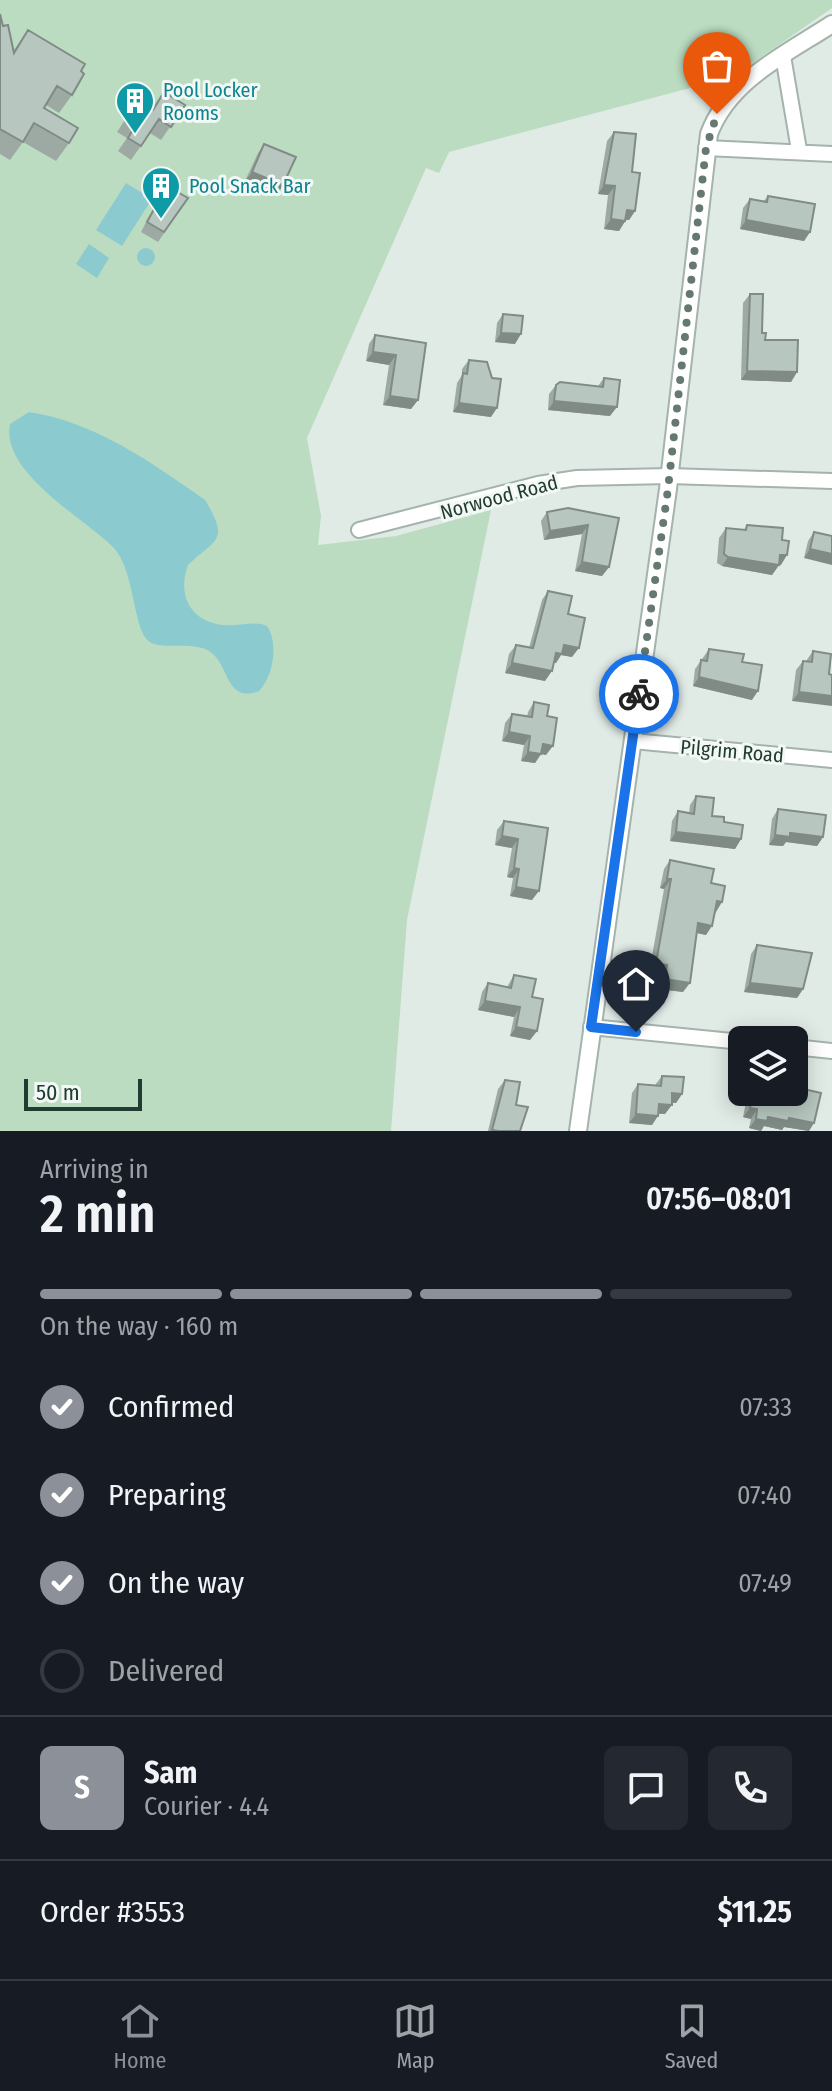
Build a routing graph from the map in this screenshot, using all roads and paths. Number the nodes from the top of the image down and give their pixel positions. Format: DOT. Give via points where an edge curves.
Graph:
graph roads {
  1 [pos="832,24"];
  2 [pos="783,56"];
  3 [pos="706,148"];
  4 [pos="799,150"];
  5 [pos="832,154"];
  6 [pos="669,476"];
  7 [pos="832,481"];
  8 [pos="359,530"];
  9 [pos="633,741"];
  10 [pos="832,760"];
  11 [pos="591,1027"];
  12 [pos="728,1041"];
  13 [pos="808,1048"];
  14 [pos="832,1051"];
  15 [pos="578,1131"];
  1 -- 2 [label="street"];
  2 -- 3 [label="street" via="731,94 717,114"];
  2 -- 4 [label="street"];
  3 -- 4 [label="street"];
  3 -- 6 [label="street"];
  4 -- 5 [label="street"];
  6 -- 7 [label="street, Norwood Road"];
  6 -- 8 [label="street, Norwood Road" via="560,480"];
  6 -- 9 [label="street"];
  9 -- 10 [label="street, Pilgrim Road"];
  9 -- 11 [label="street"];
  11 -- 12 [label="street"];
  11 -- 15 [label="street"];
  13 -- 14 [label="street"];
}
